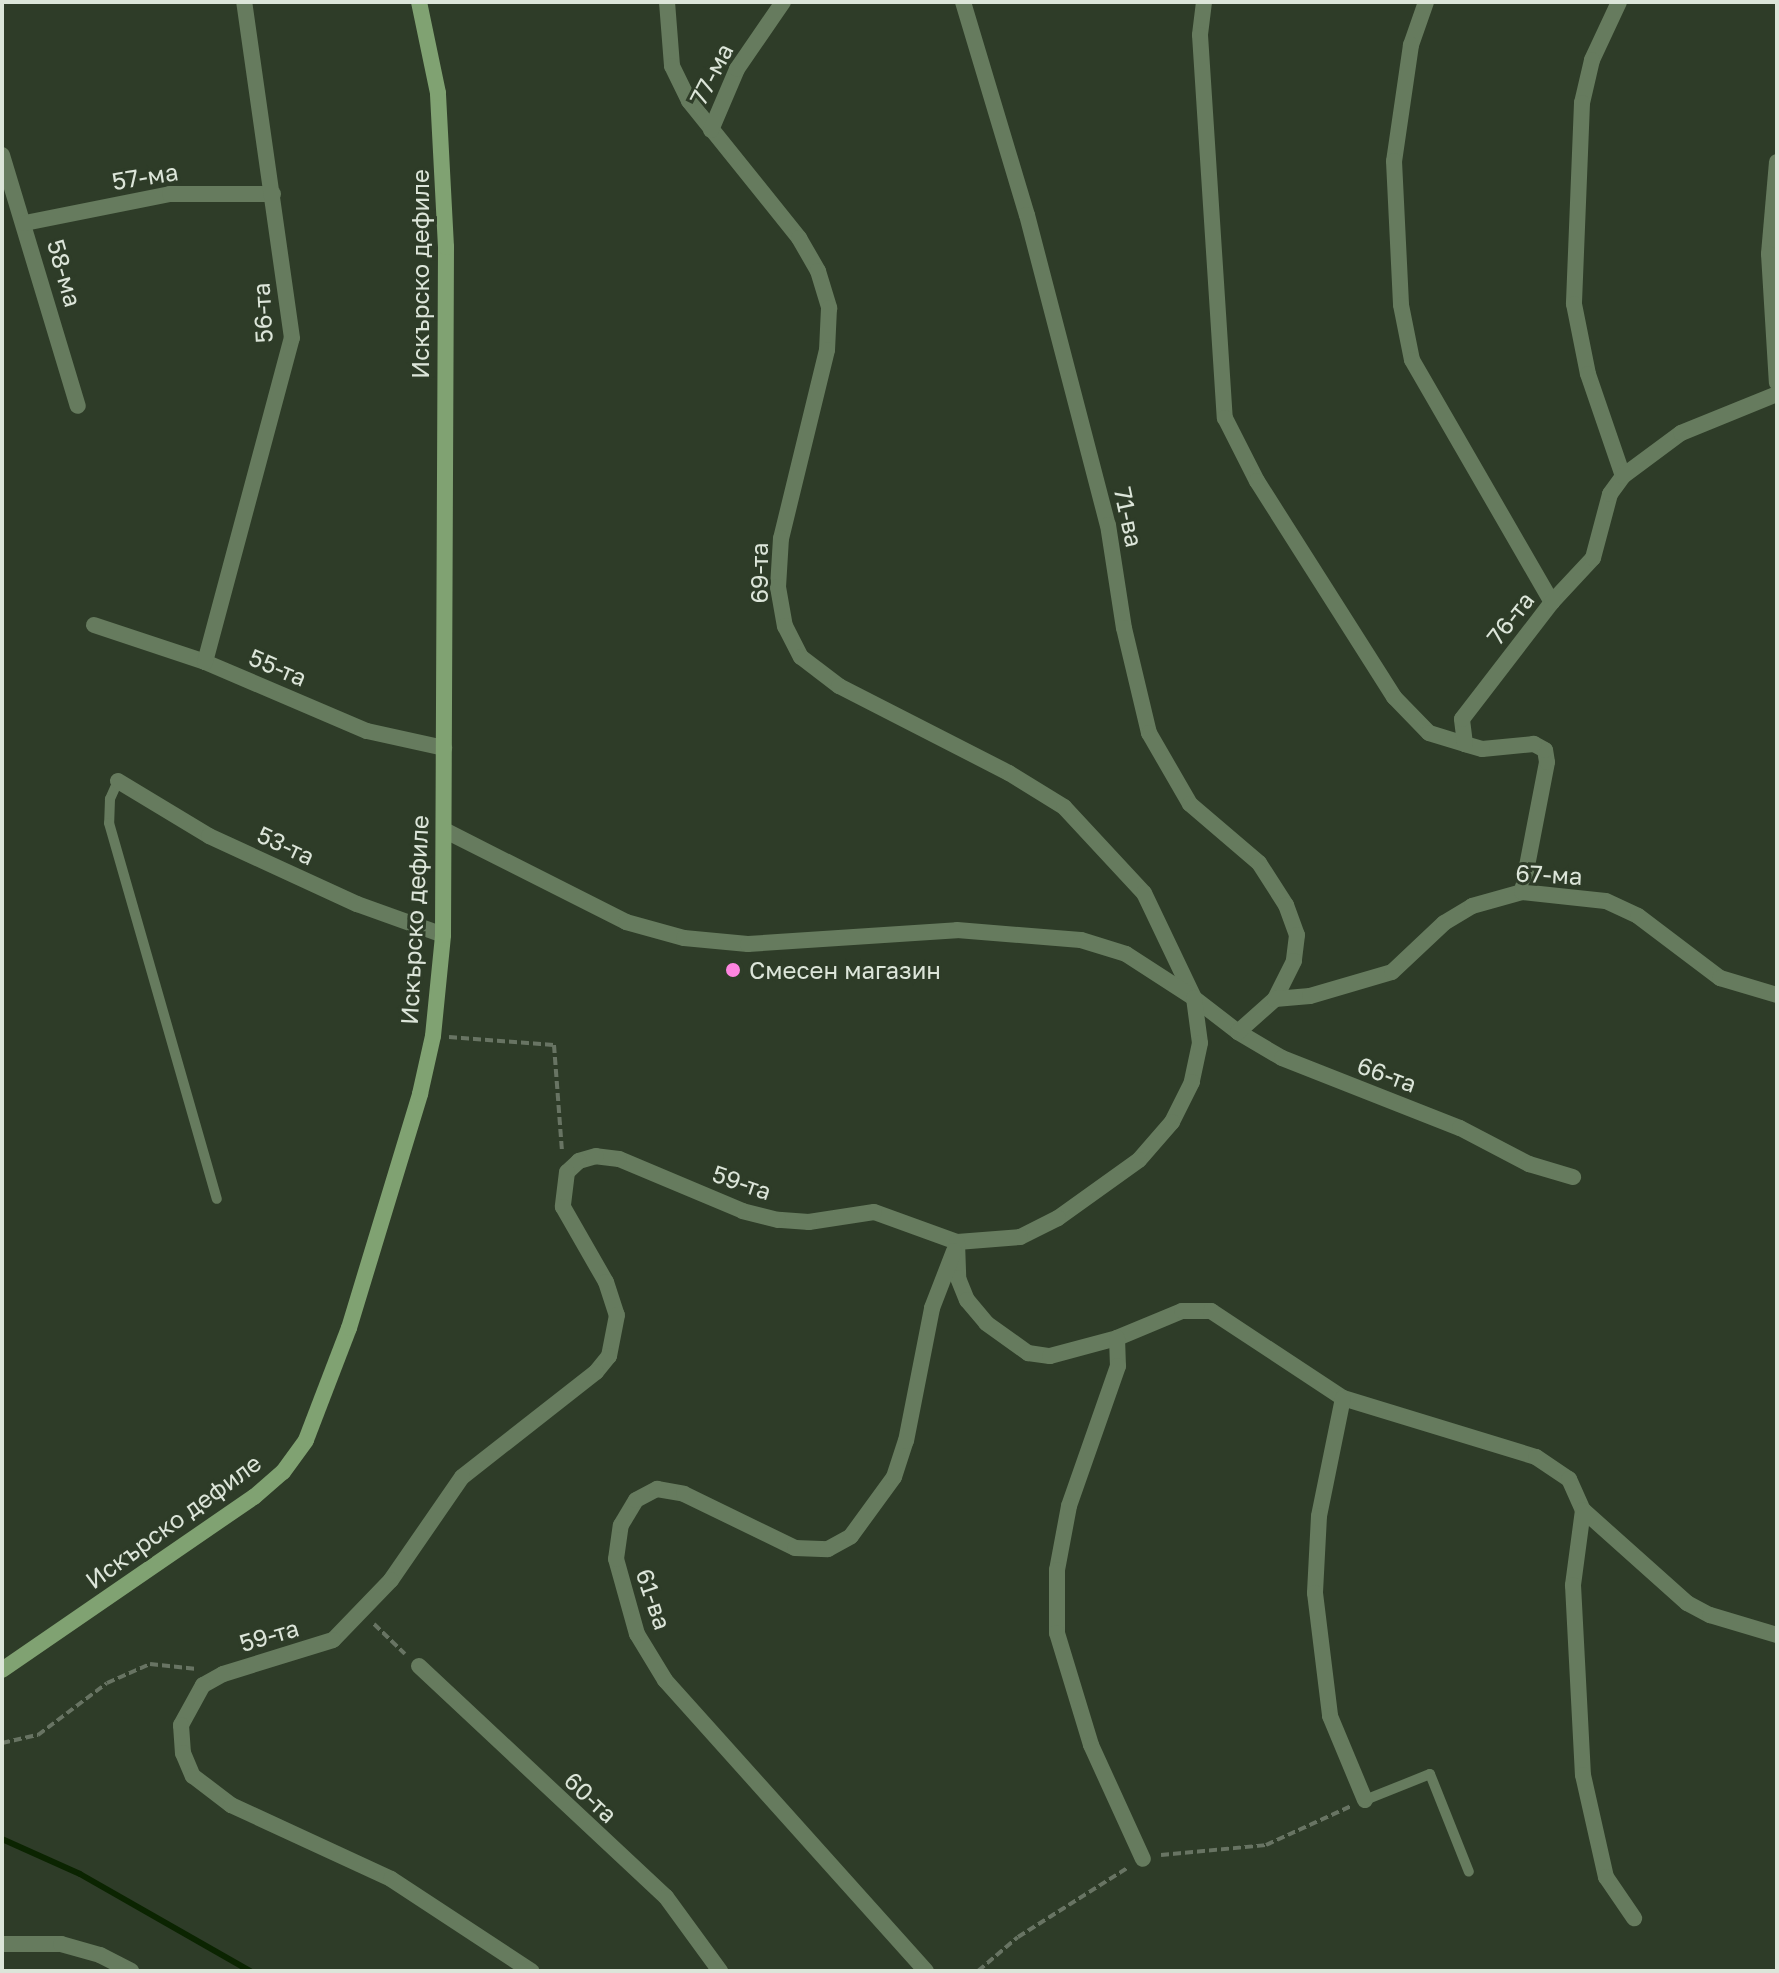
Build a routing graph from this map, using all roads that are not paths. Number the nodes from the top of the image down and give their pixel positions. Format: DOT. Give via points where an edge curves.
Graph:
graph roads {
  1 [pos="244,2"];
  2 [pos="419,2"];
  3 [pos="667,2"];
  4 [pos="783,2"];
  5 [pos="963,2"];
  6 [pos="1204,2"];
  7 [pos="1426,2"];
  8 [pos="1619,2"];
  9 [pos="711,130"];
  10 [pos="2,155"];
  11 [pos="1777,162"];
  12 [pos="273,194"];
  13 [pos="25,223"];
  14 [pos="1777,383"];
  15 [pos="1777,394"];
  16 [pos="78,406"];
  17 [pos="1623,476"];
  18 [pos="1552,602"];
  19 [pos="94,625"];
  20 [pos="205,662"];
  21 [pos="1465,744"];
  22 [pos="444,748"];
  23 [pos="118,781"];
  24 [pos="444,830"];
  25 [pos="1522,892"];
  26 [pos="443,935"];
  27 [pos="1777,995"];
  28 [pos="1194,998"];
  29 [pos="1275,999"];
  30 [pos="1238,1032"];
  31 [pos="1573,1177"];
  32 [pos="217,1199"];
  33 [pos="957,1242"];
  34 [pos="1117,1338"];
  35 [pos="1343,1398"];
  36 [pos="1583,1510"];
  37 [pos="1777,1635"];
  38 [pos="419,1666"];
  39 [pos="2,1670"];
  40 [pos="1365,1800"];
  41 [pos="1143,1859"];
  42 [pos="1469,1872"];
  43 [pos="1634,1918"];
  44 [pos="2,1944"];
  45 [pos="131,1971"];
  46 [pos="531,1971"];
  47 [pos="720,1971"];
  48 [pos="926,1971"];
  1 -- 12 [label="street, 56-та"];
  2 -- 22 [label="main road, Искърско дефиле" via="438,93 445,166"];
  3 -- 9 [label="street, 69-та" via="672,66"];
  4 -- 9 [label="street, 77-ма" via="737,69"];
  5 -- 29 [label="street, 71-ва" via="1027,215 1108,525 1124,628 1149,733 1190,804 1259,863 1286,905 1297,935 1294,961"];
  6 -- 21 [label="street" via="1200,35 1225,418 1257,481 1394,697 1429,733"];
  7 -- 18 [label="street" via="1411,45 1394,161 1401,305 1412,360"];
  8 -- 17 [label="street" via="1592,60 1582,103 1574,304 1588,374"];
  9 -- 28 [label="street, 69-та" via="799,238 818,271 829,308 827,350 781,538 778,587 785,626 801,657 839,686 1064,807 1144,893"];
  10 -- 13 [label="street, 58-ма"];
  11 -- 14 [label="street" via="1769,254"];
  12 -- 13 [label="street, 57-ма" via="170,194"];
  12 -- 20 [label="street, 56-та" via="292,338"];
  13 -- 16 [label="street, 58-ма"];
  15 -- 17 [label="street, 76-та" via="1681,433"];
  17 -- 18 [label="street, 76-та" via="1610,494 1593,558"];
  18 -- 21 [label="street, 76-та" via="1462,719"];
  19 -- 20 [label="street, 55-та"];
  20 -- 22 [label="street, 55-та" via="367,731"];
  21 -- 25 [label="street" via="1482,749 1534,744 1545,750"];
  22 -- 24 [label="main road, Искърско дефиле"];
  23 -- 26 [label="street, 53-та" via="209,836 357,904"];
  23 -- 32 [label="lane" via="110,799 109,823"];
  24 -- 26 [label="main road, Искърско дефиле"];
  24 -- 28 [label="street" via="626,922 684,938 748,944 957,930 1081,940 1126,954"];
  25 -- 27 [label="street, 67-ма" via="1606,901 1638,916 1720,978"];
  25 -- 29 [label="street, 67-ма" via="1472,906 1444,923 1392,972 1322,994"];
  26 -- 39 [label="main road, Искърско дефиле" via="433,1036 353,1313 306,1440 283,1472 254,1497"];
  28 -- 30 [label="street, 66-та"];
  28 -- 33 [label="street, 59-та" via="1200,1043 1192,1082 1172,1122 1139,1160 1058,1218 1020,1237"];
  29 -- 30 [label="street"];
  30 -- 31 [label="street, 66-та" via="1282,1058 1460,1128 1529,1164"];
  33 -- 34 [label="street" via="958,1278 967,1300 1008,1342 1050,1356"];
  33 -- 46 [label="street, 59-та" via="874,1212 809,1222 778,1220 619,1159 579,1161 566,1177 563,1207 606,1282 617,1315 609,1356 596,1372 462,1477 391,1580 333,1640 203,1685 181,1725 183,1753 193,1776 231,1805 391,1879"];
  33 -- 48 [label="street, 61-ва" via="932,1308 894,1477 851,1536 828,1549 795,1548 684,1494 657,1489 636,1500 621,1525 616,1559 637,1634 665,1680"];
  34 -- 35 [label="street" via="1182,1311 1211,1311"];
  34 -- 41 [label="street" via="1118,1366 1069,1506 1057,1570 1057,1633 1091,1745"];
  35 -- 36 [label="street" via="1536,1457 1569,1479"];
  35 -- 40 [label="street" via="1319,1516 1315,1593 1330,1716"];
  36 -- 37 [label="street" via="1687,1603"];
  36 -- 43 [label="street" via="1573,1585 1583,1775 1606,1877"];
  38 -- 47 [label="street, 60-та" via="666,1897"];
  40 -- 42 [label="lane" via="1430,1774"];
  44 -- 45 [label="street" via="61,1944"];
}
